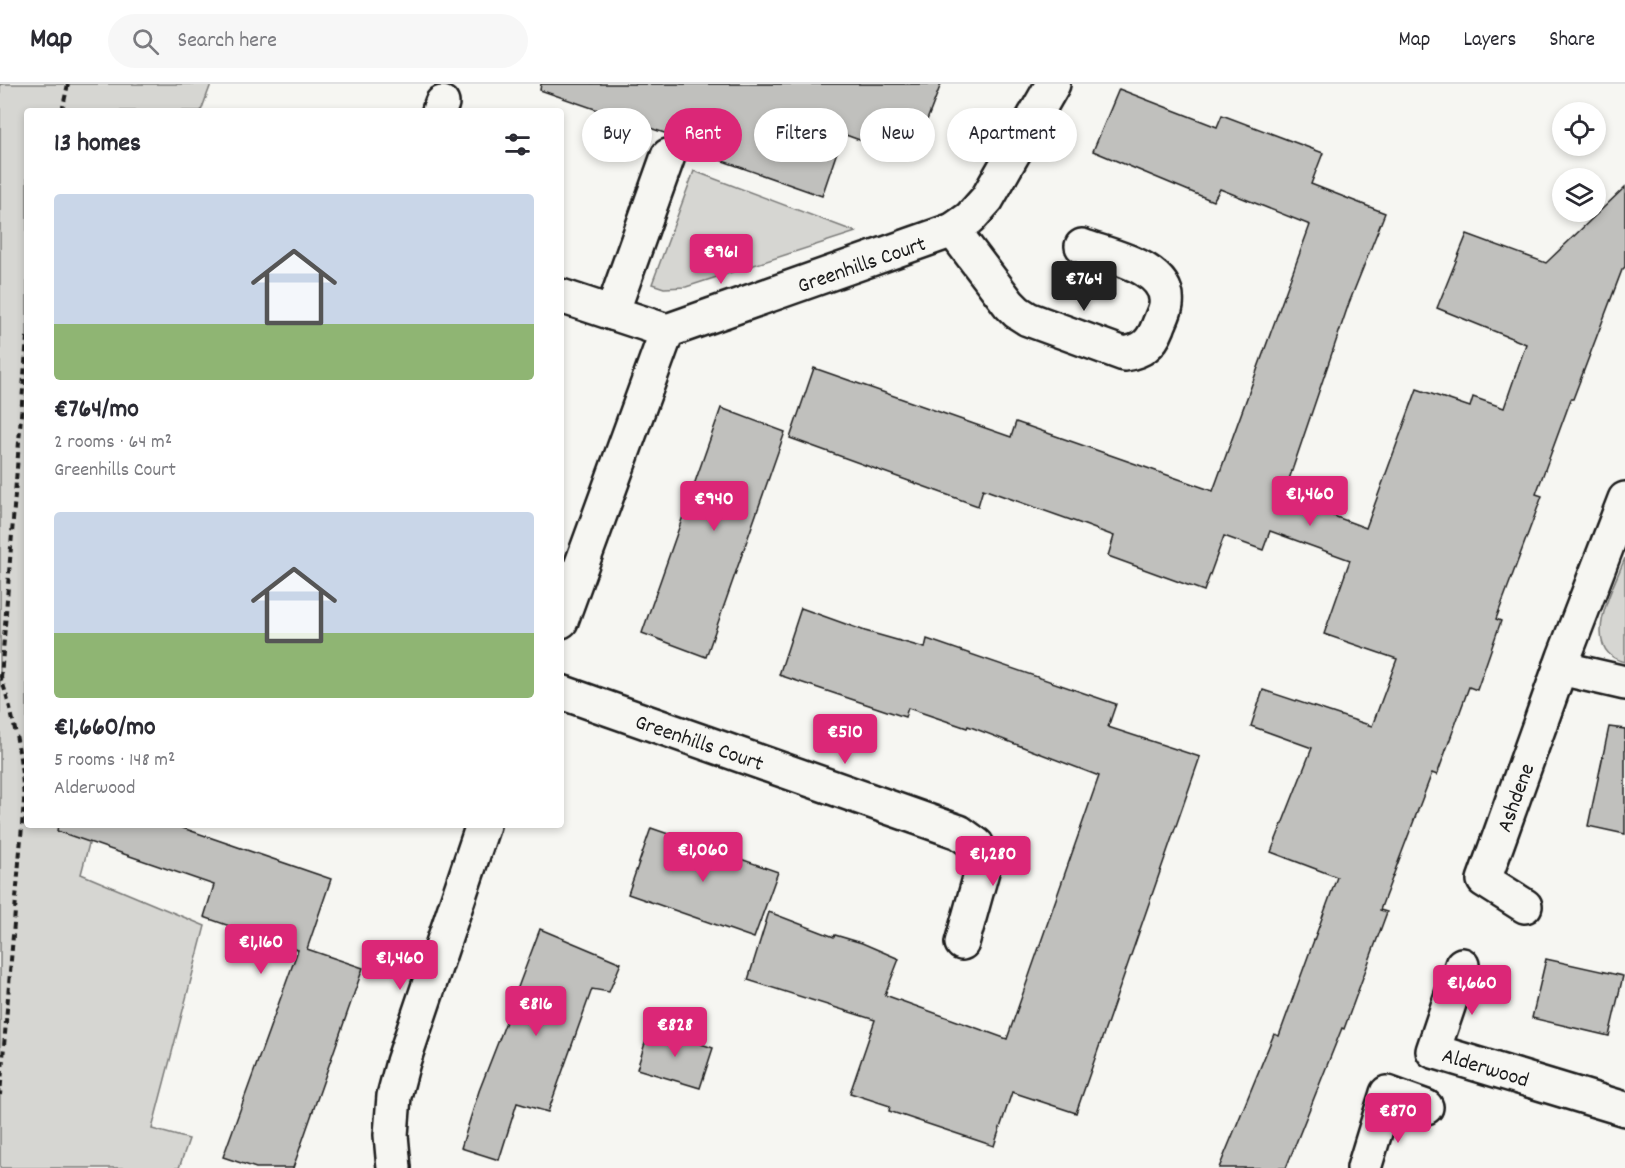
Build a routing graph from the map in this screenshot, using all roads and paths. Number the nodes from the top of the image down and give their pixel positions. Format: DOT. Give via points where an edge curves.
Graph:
graph roads {
  1 [pos="68,84"];
  2 [pos="1053,84"];
  3 [pos="63,108"];
  4 [pos="666,162"];
  5 [pos="952,230"];
  6 [pos="1082,246"];
  7 [pos="564,297"];
  8 [pos="612,314"];
  9 [pos="667,331"];
  10 [pos="24,376"];
  11 [pos="1625,499"];
  12 [pos="564,613"];
  13 [pos="1560,668"];
  14 [pos="1,677"];
  15 [pos="1625,683"];
  16 [pos="564,693"];
  17 [pos="482,828"];
  18 [pos="1525,906"];
  19 [pos="962,943"];
  20 [pos="1462,965"];
  21 [pos="0,1095"];
  22 [pos="1426,1107"];
  23 [pos="1625,1109"];
  24 [pos="394,1168"];
  25 [pos="1364,1168"];
  1 -- 3 [label="path"];
  2 -- 5 [label="street, Greenhills Court" via="987,199"];
  4 -- 8 [label="street"];
  5 -- 6 [label="street, Greenhills Court" via="1010,304 1028,319 1124,354 1148,346 1166,306 1165,291 1158,279 1146,269"];
  5 -- 9 [label="street, Greenhills Court"];
  7 -- 8 [label="street"];
  8 -- 9 [label="street"];
  9 -- 12 [label="street"];
  10 -- 14 [label="path"];
  11 -- 13 [label="street, Ashdene"];
  13 -- 15 [label="street"];
  13 -- 18 [label="street, Ashdene" via="1484,880"];
  14 -- 21 [label="path" via="17,738 24,801"];
  16 -- 19 [label="street, Greenhills Court" via="959,832 977,845 984,864"];
  17 -- 24 [label="street" via="394,1096"];
  20 -- 23 [label="street, Alderwood" via="1433,1051"];
  22 -- 25 [label="street" via="1388,1093"];
}
